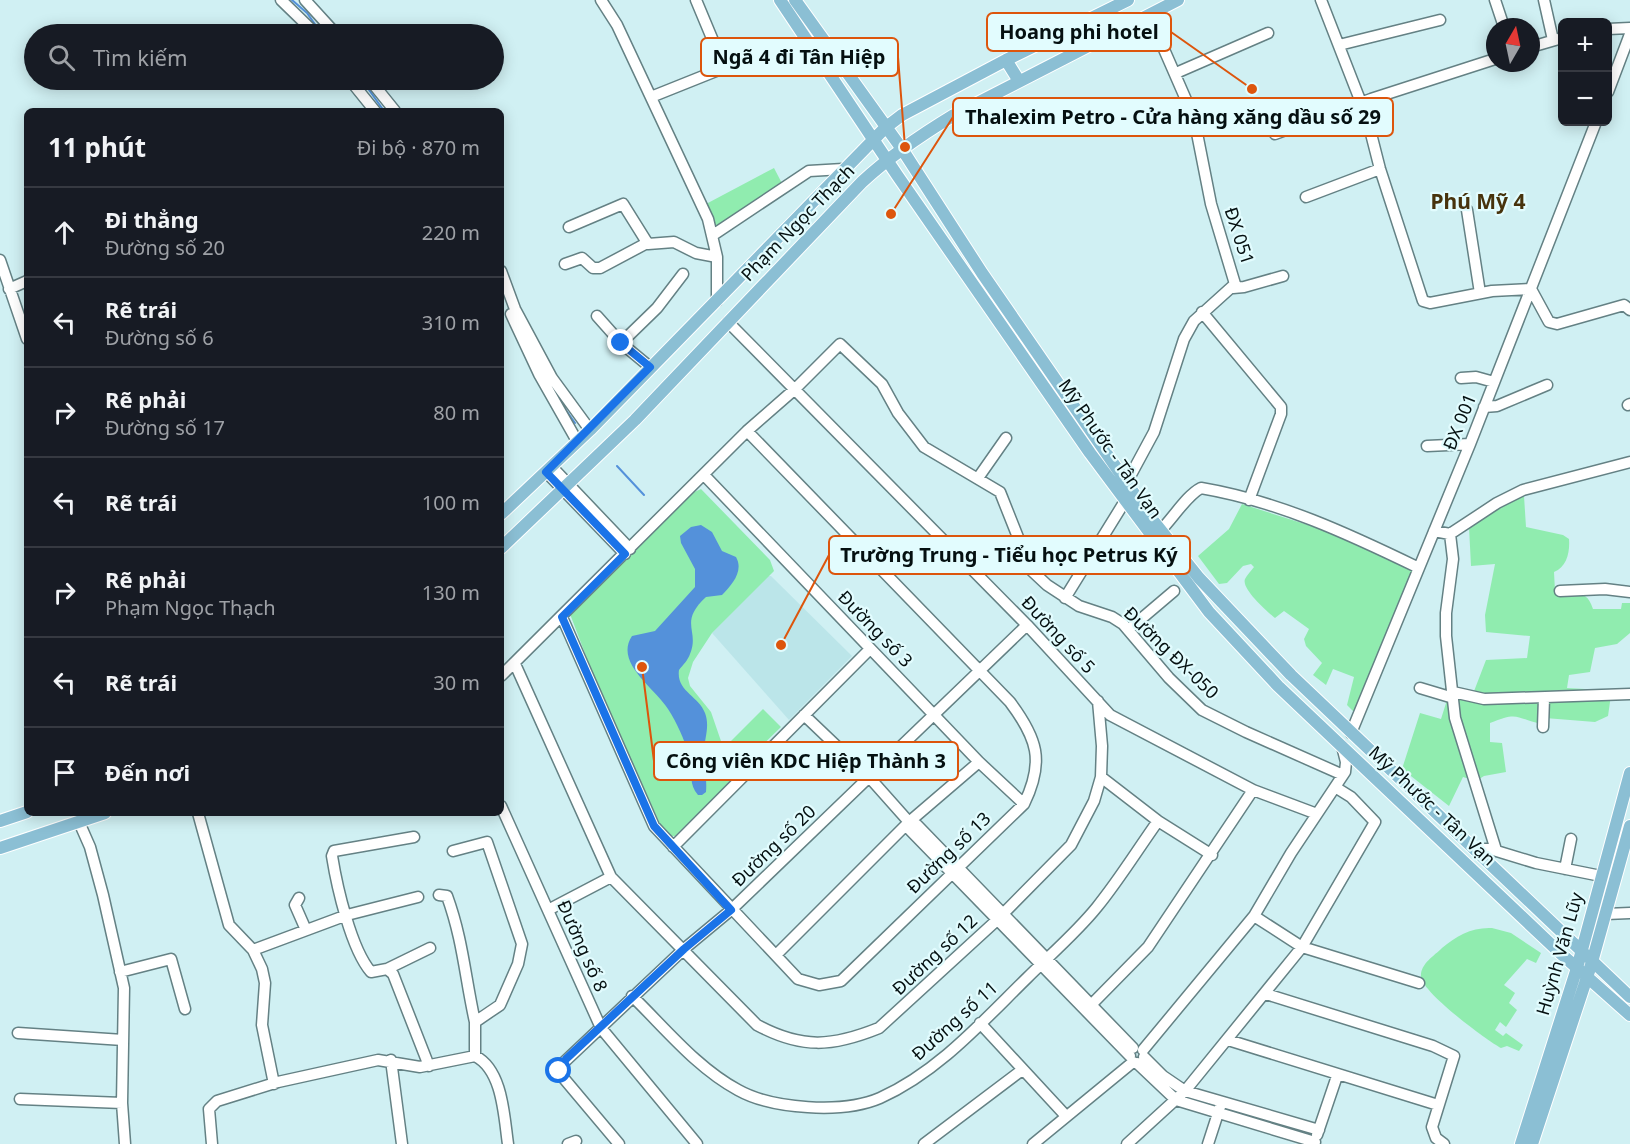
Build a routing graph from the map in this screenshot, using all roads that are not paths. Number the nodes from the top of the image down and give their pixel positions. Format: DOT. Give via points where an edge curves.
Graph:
graph roads {
  1 [pos="281,0"];
  2 [pos="305,0"];
  3 [pos="601,0"];
  4 [pos="696,0"];
  5 [pos="780,0"];
  6 [pos="795,0"];
  7 [pos="1128,0"];
  8 [pos="1179,0"];
  9 [pos="1321,0"];
  10 [pos="1495,0"];
  11 [pos="1544,0"];
  12 [pos="294,11"];
  13 [pos="1149,15"];
  14 [pos="1501,18"];
  15 [pos="1440,20"];
  16 [pos="306,24"];
  17 [pos="327,24"];
  18 [pos="1630,28"];
  19 [pos="1612,29"];
  20 [pos="1268,33"];
  21 [pos="1630,34"];
  22 [pos="1558,39"];
  23 [pos="1540,44"];
  24 [pos="1340,45"];
  25 [pos="760,53"];
  26 [pos="1006,60"];
  27 [pos="1486,62"];
  28 [pos="724,67"];
  29 [pos="1176,73"];
  30 [pos="1019,81"];
  31 [pos="1612,81"];
  32 [pos="358,90"];
  33 [pos="378,90"];
  34 [pos="651,97"];
  35 [pos="1361,102"];
  36 [pos="373,108"];
  37 [pos="393,108"];
  38 [pos="1594,126"];
  39 [pos="885,128"];
  40 [pos="1275,134"];
  41 [pos="873,138"];
  42 [pos="902,150"];
  43 [pos="887,160"];
  44 [pos="843,169"];
  45 [pos="1380,169"];
  46 [pos="1306,197"];
  47 [pos="1467,210"];
  48 [pos="569,227"];
  49 [pos="713,235"];
  50 [pos="647,243"];
  51 [pos="717,257"];
  52 [pos="0,260"];
  53 [pos="565,264"];
  54 [pos="683,274"];
  55 [pos="1283,276"];
  56 [pos="504,280"];
  57 [pos="24,282"];
  58 [pos="1233,288"];
  59 [pos="9,289"];
  60 [pos="1531,289"];
  61 [pos="1480,293"];
  62 [pos="504,300"];
  63 [pos="717,301"];
  64 [pos="1628,306"];
  65 [pos="1202,312"];
  66 [pos="597,316"];
  67 [pos="728,322"];
  68 [pos="24,331"];
  69 [pos="621,343"];
  70 [pos="650,367"];
  71 [pos="1461,378"];
  72 [pos="1494,382"];
  73 [pos="1547,385"];
  74 [pos="795,389"];
  75 [pos="1484,407"];
  76 [pos="590,430"];
  77 [pos="747,431"];
  78 [pos="1006,438"];
  79 [pos="577,441"];
  80 [pos="1470,444"];
  81 [pos="1426,446"];
  82 [pos="1630,462"];
  83 [pos="549,469"];
  84 [pos="704,475"];
  85 [pos="978,478"];
  86 [pos="1127,482"];
  87 [pos="565,487"];
  88 [pos="1249,500"];
  89 [pos="1125,501"];
  90 [pos="504,511"];
  91 [pos="1161,530"];
  92 [pos="1434,531"];
  93 [pos="1450,534"];
  94 [pos="504,545"];
  95 [pos="627,551"];
  96 [pos="1419,568"];
  97 [pos="1174,591"];
  98 [pos="1560,591"];
  99 [pos="1630,592"];
  100 [pos="1065,598"];
  101 [pos="562,617"];
  102 [pos="1027,625"];
  103 [pos="1128,630"];
  104 [pos="870,649"];
  105 [pos="515,664"];
  106 [pos="979,672"];
  107 [pos="504,673"];
  108 [pos="1420,688"];
  109 [pos="1453,693"];
  110 [pos="1630,694"];
  111 [pos="1544,698"];
  112 [pos="1098,701"];
  113 [pos="934,714"];
  114 [pos="804,715"];
  115 [pos="1543,727"];
  116 [pos="1351,733"];
  117 [pos="1342,746"];
  118 [pos="979,762"];
  119 [pos="1344,773"];
  120 [pos="1370,773"];
  121 [pos="1630,773"];
  122 [pos="869,777"];
  123 [pos="1101,777"];
  124 [pos="1335,787"];
  125 [pos="1253,790"];
  126 [pos="1024,804"];
  127 [pos="24,813"];
  128 [pos="504,813"];
  129 [pos="1317,814"];
  130 [pos="96,816"];
  131 [pos="199,816"];
  132 [pos="0,821"];
  133 [pos="1158,821"];
  134 [pos="79,822"];
  135 [pos="909,822"];
  136 [pos="1630,826"];
  137 [pos="414,837"];
  138 [pos="1571,839"];
  139 [pos="673,847"];
  140 [pos="0,848"];
  141 [pos="1476,849"];
  142 [pos="1496,850"];
  143 [pos="453,851"];
  144 [pos="1212,855"];
  145 [pos="956,869"];
  146 [pos="1565,869"];
  147 [pos="1601,876"];
  148 [pos="611,877"];
  149 [pos="439,895"];
  150 [pos="418,897"];
  151 [pos="299,898"];
  152 [pos="548,910"];
  153 [pos="731,910"];
  154 [pos="1606,914"];
  155 [pos="1630,914"];
  156 [pos="347,915"];
  157 [pos="1254,916"];
  158 [pos="1000,917"];
  159 [pos="306,930"];
  160 [pos="1302,946"];
  161 [pos="430,948"];
  162 [pos="684,949"];
  163 [pos="253,950"];
  164 [pos="1580,952"];
  165 [pos="777,954"];
  166 [pos="1043,962"];
  167 [pos="1592,962"];
  168 [pos="1576,968"];
  169 [pos="387,969"];
  170 [pos="120,972"];
  171 [pos="1587,978"];
  172 [pos="1419,983"];
  173 [pos="1266,994"];
  174 [pos="632,996"];
  175 [pos="1630,997"];
  176 [pos="1091,1005"];
  177 [pos="185,1009"];
  178 [pos="1630,1015"];
  179 [pos="475,1022"];
  180 [pos="980,1023"];
  181 [pos="601,1028"];
  182 [pos="18,1034"];
  183 [pos="123,1040"];
  184 [pos="1228,1040"];
  185 [pos="475,1056"];
  186 [pos="1137,1056"];
  187 [pos="391,1060"];
  188 [pos="429,1066"];
  189 [pos="1022,1070"];
  190 [pos="1337,1076"];
  191 [pos="274,1084"];
  192 [pos="1185,1091"];
  193 [pos="20,1100"];
  194 [pos="1176,1100"];
  195 [pos="122,1103"];
  196 [pos="1438,1105"];
  197 [pos="1220,1109"];
  198 [pos="1066,1116"];
  199 [pos="1277,1124"];
  200 [pos="1319,1130"];
  201 [pos="1315,1143"];
  202 [pos="125,1144"];
  203 [pos="212,1144"];
  204 [pos="402,1144"];
  205 [pos="508,1144"];
  206 [pos="619,1144"];
  207 [pos="696,1144"];
  208 [pos="924,1144"];
  209 [pos="1033,1144"];
  210 [pos="1127,1144"];
  211 [pos="1209,1144"];
  212 [pos="1444,1144"];
  213 [pos="1521,1144"];
  214 [pos="1532,1144"];
  1 -- 12 [label="street"];
  2 -- 12 [label="street"];
  2 -- 17 [label="street"];
  3 -- 34 [label="street"];
  4 -- 28 [label="street"];
  5 -- 41 [label="main road, Mỹ Phước - Tân Vạn"];
  6 -- 39 [label="main road, Mỹ Phước - Tân Vạn"];
  7 -- 26 [label="main road, Phạm Ngọc Thạch"];
  8 -- 13 [label="main road, Phạm Ngọc Thạch"];
  9 -- 24 [label="street"];
  10 -- 14 [label="street"];
  11 -- 22 [label="street"];
  12 -- 16 [label="street"];
  13 -- 29 [label="street, ĐX 051"];
  13 -- 30 [label="main road, Phạm Ngọc Thạch"];
  15 -- 24 [label="street"];
  18 -- 19 [label="street"];
  20 -- 29 [label="street"];
  21 -- 31 [label="street"];
  22 -- 23 [label="street"];
  24 -- 35 [label="street"];
  25 -- 28 [label="street"];
  26 -- 30 [label="main road"];
  26 -- 39 [label="main road, Phạm Ngọc Thạch"];
  27 -- 35 [label="street"];
  28 -- 34 [label="street"];
  29 -- 58 [label="street, ĐX 051" via="1194,118 1211,204 1235,276"];
  30 -- 42 [label="main road, Phạm Ngọc Thạch" via="954,115"];
  32 -- 36 [label="street"];
  33 -- 37 [label="street"];
  34 -- 49 [label="street"];
  35 -- 40 [label="street"];
  35 -- 45 [label="street"];
  38 -- 60 [label="street, ĐX 001"];
  39 -- 41 [label="main road, Phạm Ngọc Thạch"];
  39 -- 42 [label="main road, Mỹ Phước - Tân Vạn"];
  41 -- 43 [label="main road, Mỹ Phước - Tân Vạn"];
  41 -- 44 [label="main road, Phạm Ngọc Thạch"];
  42 -- 43 [label="main road, Phạm Ngọc Thạch"];
  42 -- 86 [label="main road, Mỹ Phước - Tân Vạn"];
  43 -- 67 [label="main road, Phạm Ngọc Thạch"];
  43 -- 89 [label="main road, Mỹ Phước - Tân Vạn"];
  44 -- 49 [label="street" via="809,171"];
  44 -- 63 [label="main road, Phạm Ngọc Thạch"];
  45 -- 46 [label="street"];
  45 -- 61 [label="street" via="1423,301"];
  47 -- 61 [label="street"];
  48 -- 50 [label="street" via="623,204"];
  49 -- 51 [label="street"];
  50 -- 51 [label="street" via="674,242 696,254"];
  50 -- 53 [label="street" via="600,268 593,268 582,258"];
  51 -- 63 [label="street"];
  52 -- 59 [label="street"];
  54 -- 69 [label="street" via="657,308"];
  55 -- 58 [label="street"];
  56 -- 76 [label="street" via="552,378"];
  57 -- 59 [label="street"];
  58 -- 65 [label="street, ĐX 051"];
  59 -- 68 [label="street"];
  60 -- 61 [label="street"];
  60 -- 64 [label="street" via="1549,322 1557,324"];
  60 -- 72 [label="street, ĐX 001"];
  62 -- 79 [label="street"];
  63 -- 70 [label="main road, Phạm Ngọc Thạch"];
  65 -- 86 [label="street, ĐX 051" via="1184,339 1154,432"];
  65 -- 88 [label="street" via="1281,406"];
  66 -- 69 [label="street"];
  67 -- 74 [label="street, Đường số 5"];
  67 -- 87 [label="main road, Phạm Ngọc Thạch"];
  69 -- 70 [label="street"];
  70 -- 76 [label="main road, Phạm Ngọc Thạch"];
  71 -- 72 [label="street"];
  72 -- 75 [label="street, ĐX 001"];
  73 -- 75 [label="street" via="1497,406"];
  74 -- 77 [label="street"];
  74 -- 85 [label="street, Đường ĐX-050" via="840,344 882,384 924,447"];
  74 -- 102 [label="street, Đường số 5"];
  75 -- 80 [label="street, ĐX 001"];
  76 -- 79 [label="main road, Phạm Ngọc Thạch"];
  77 -- 84 [label="street"];
  77 -- 106 [label="street, Đường số 13"];
  78 -- 85 [label="street"];
  79 -- 83 [label="main road, Phạm Ngọc Thạch"];
  80 -- 81 [label="street"];
  80 -- 92 [label="street, ĐX 001"];
  82 -- 93 [label="street" via="1523,490"];
  83 -- 87 [label="street"];
  83 -- 90 [label="main road, Phạm Ngọc Thạch"];
  84 -- 95 [label="street"];
  84 -- 104 [label="street, Đường số 3"];
  85 -- 100 [label="street, Đường ĐX-050" via="1000,492 1031,570"];
  86 -- 91 [label="main road, Mỹ Phước - Tân Vạn"];
  87 -- 94 [label="main road, Phạm Ngọc Thạch"];
  87 -- 95 [label="street"];
  88 -- 91 [label="street" via="1201,488 1192,493"];
  88 -- 96 [label="street" via="1347,533"];
  89 -- 100 [label="street"];
  89 -- 117 [label="main road, Mỹ Phước - Tân Vạn" via="1229,635"];
  91 -- 116 [label="main road, Mỹ Phước - Tân Vạn" via="1237,621"];
  92 -- 93 [label="street"];
  92 -- 96 [label="street, ĐX 001"];
  93 -- 109 [label="street" via="1453,559 1446,629"];
  95 -- 101 [label="street"];
  96 -- 116 [label="street, ĐX 001"];
  97 -- 103 [label="street"];
  98 -- 99 [label="street"];
  100 -- 103 [label="street, Đường ĐX-050" via="1112,617"];
  101 -- 105 [label="street"];
  101 -- 139 [label="street, Đường số 13" via="654,826"];
  102 -- 106 [label="street, Đường số 20"];
  102 -- 112 [label="street, Đường số 5"];
  103 -- 119 [label="street, Đường ĐX-050" via="1202,710"];
  104 -- 113 [label="street, Đường số 3"];
  104 -- 114 [label="street"];
  105 -- 107 [label="street"];
  105 -- 148 [label="street"];
  106 -- 113 [label="street, Đường số 20"];
  106 -- 126 [label="street, Đường số 13" via="1010,702 1035,743 1037,761"];
  108 -- 109 [label="street" via="1446,697"];
  109 -- 111 [label="street" via="1484,699"];
  109 -- 142 [label="street" via="1456,723"];
  110 -- 111 [label="street"];
  111 -- 115 [label="street"];
  112 -- 123 [label="street, Đường số 12"];
  112 -- 125 [label="street, Đường số 5" via="1110,715"];
  113 -- 118 [label="street, Đường số 3"];
  113 -- 122 [label="street, Đường số 20"];
  114 -- 122 [label="street"];
  114 -- 139 [label="street"];
  116 -- 141 [label="main road, Mỹ Phước - Tân Vạn"];
  117 -- 119 [label="street"];
  117 -- 120 [label="main road, Mỹ Phước - Tân Vạn"];
  118 -- 126 [label="street, Đường số 3"];
  118 -- 135 [label="street"];
  119 -- 120 [label="street"];
  119 -- 124 [label="street"];
  120 -- 168 [label="main road, Mỹ Phước - Tân Vạn"];
  121 -- 147 [label="main road, Huỳnh Văn Lũy"];
  122 -- 135 [label="street"];
  122 -- 153 [label="street, Đường số 20"];
  123 -- 133 [label="street"];
  123 -- 158 [label="street, Đường số 12" via="1094,801 1071,845"];
  124 -- 129 [label="street"];
  124 -- 160 [label="street" via="1351,797 1375,822"];
  125 -- 129 [label="street, Đường số 5"];
  125 -- 144 [label="street"];
  126 -- 145 [label="street, Đường số 13"];
  127 -- 132 [label="main road"];
  128 -- 152 [label="street, Đường số 8"];
  129 -- 157 [label="street"];
  130 -- 134 [label="main road"];
  131 -- 163 [label="street" via="230,925"];
  133 -- 144 [label="street"];
  133 -- 166 [label="street, Đường số 11" via="1097,907"];
  134 -- 140 [label="main road"];
  134 -- 170 [label="street" via="96,866"];
  135 -- 145 [label="street" via="917,825"];
  135 -- 165 [label="street"];
  136 -- 154 [label="main road, Huỳnh Văn Lũy"];
  137 -- 156 [label="street" via="332,852 338,891"];
  138 -- 146 [label="street"];
  139 -- 153 [label="street, Đường số 13"];
  141 -- 142 [label="street"];
  141 -- 164 [label="main road, Mỹ Phước - Tân Vạn"];
  142 -- 146 [label="street"];
  143 -- 179 [label="street" via="489,843 522,944 507,994 500,1005"];
  144 -- 176 [label="street" via="1148,947"];
  145 -- 158 [label="street"];
  145 -- 165 [label="street, Đường số 13" via="841,981 819,985 798,979"];
  146 -- 147 [label="street"];
  147 -- 164 [label="main road, Huỳnh Văn Lũy"];
  148 -- 152 [label="street"];
  148 -- 162 [label="street, Đường số 12"];
  149 -- 179 [label="street" via="447,896 459,931"];
  150 -- 156 [label="street"];
  151 -- 159 [label="street" via="295,905"];
  152 -- 181 [label="street, Đường số 8"];
  153 -- 162 [label="street, Đường số 20"];
  153 -- 165 [label="street, Đường số 13"];
  154 -- 155 [label="street"];
  154 -- 167 [label="main road, Huỳnh Văn Lũy"];
  156 -- 159 [label="street"];
  156 -- 169 [label="street" via="362,962 371,972"];
  157 -- 160 [label="street"];
  157 -- 186 [label="street"];
  158 -- 162 [label="street, Đường số 12" via="879,1028 829,1044 778,1037 757,1025"];
  158 -- 166 [label="street"];
  159 -- 163 [label="street"];
  160 -- 172 [label="street"];
  160 -- 173 [label="street"];
  161 -- 169 [label="street"];
  162 -- 174 [label="street, Đường số 20"];
  163 -- 191 [label="street" via="265,983 262,1025"];
  164 -- 167 [label="main road, Mỹ Phước - Tân Vạn"];
  164 -- 168 [label="main road, Huỳnh Văn Lũy"];
  166 -- 176 [label="street"];
  166 -- 180 [label="street, Đường số 11"];
  166 -- 186 [label="street"];
  167 -- 171 [label="main road, Huỳnh Văn Lũy"];
  167 -- 175 [label="main road, Mỹ Phước - Tân Vạn"];
  168 -- 171 [label="main road, Mỹ Phước - Tân Vạn"];
  168 -- 213 [label="main road, Huỳnh Văn Lũy"];
  169 -- 188 [label="street" via="404,997"];
  170 -- 177 [label="street" via="171,959"];
  170 -- 183 [label="street" via="124,988"];
  171 -- 178 [label="main road, Mỹ Phước - Tân Vạn"];
  171 -- 214 [label="main road, Huỳnh Văn Lũy"];
  173 -- 184 [label="street"];
  173 -- 196 [label="street" via="1454,1056"];
  174 -- 180 [label="street, Đường số 11" via="707,1068 738,1091 804,1106 831,1107 878,1099 928,1071"];
  174 -- 181 [label="street, Đường số 20"];
  176 -- 186 [label="street"];
  179 -- 185 [label="street"];
  180 -- 189 [label="street"];
  181 -- 206 [label="street, Đường số 20" via="566,1059 559,1071"];
  181 -- 207 [label="street, Đường số 8"];
  182 -- 183 [label="street"];
  183 -- 195 [label="street"];
  184 -- 190 [label="street"];
  184 -- 192 [label="street"];
  185 -- 188 [label="street"];
  185 -- 205 [label="street" via="490,1067 503,1109"];
  186 -- 192 [label="street"];
  186 -- 194 [label="street"];
  186 -- 198 [label="street"];
  187 -- 188 [label="street"];
  187 -- 191 [label="street"];
  187 -- 204 [label="street"];
  189 -- 198 [label="street"];
  189 -- 208 [label="street"];
  190 -- 196 [label="street"];
  190 -- 200 [label="street"];
  191 -- 203 [label="street" via="212,1105"];
  192 -- 194 [label="street"];
  192 -- 197 [label="street"];
  193 -- 195 [label="street"];
  194 -- 197 [label="street"];
  194 -- 210 [label="street"];
  195 -- 202 [label="street"];
  196 -- 212 [label="street" via="1433,1134"];
  197 -- 199 [label="street"];
  197 -- 211 [label="street"];
  198 -- 209 [label="street"];
  199 -- 200 [label="street"];
  199 -- 201 [label="street"];
  200 -- 201 [label="street"];
}
